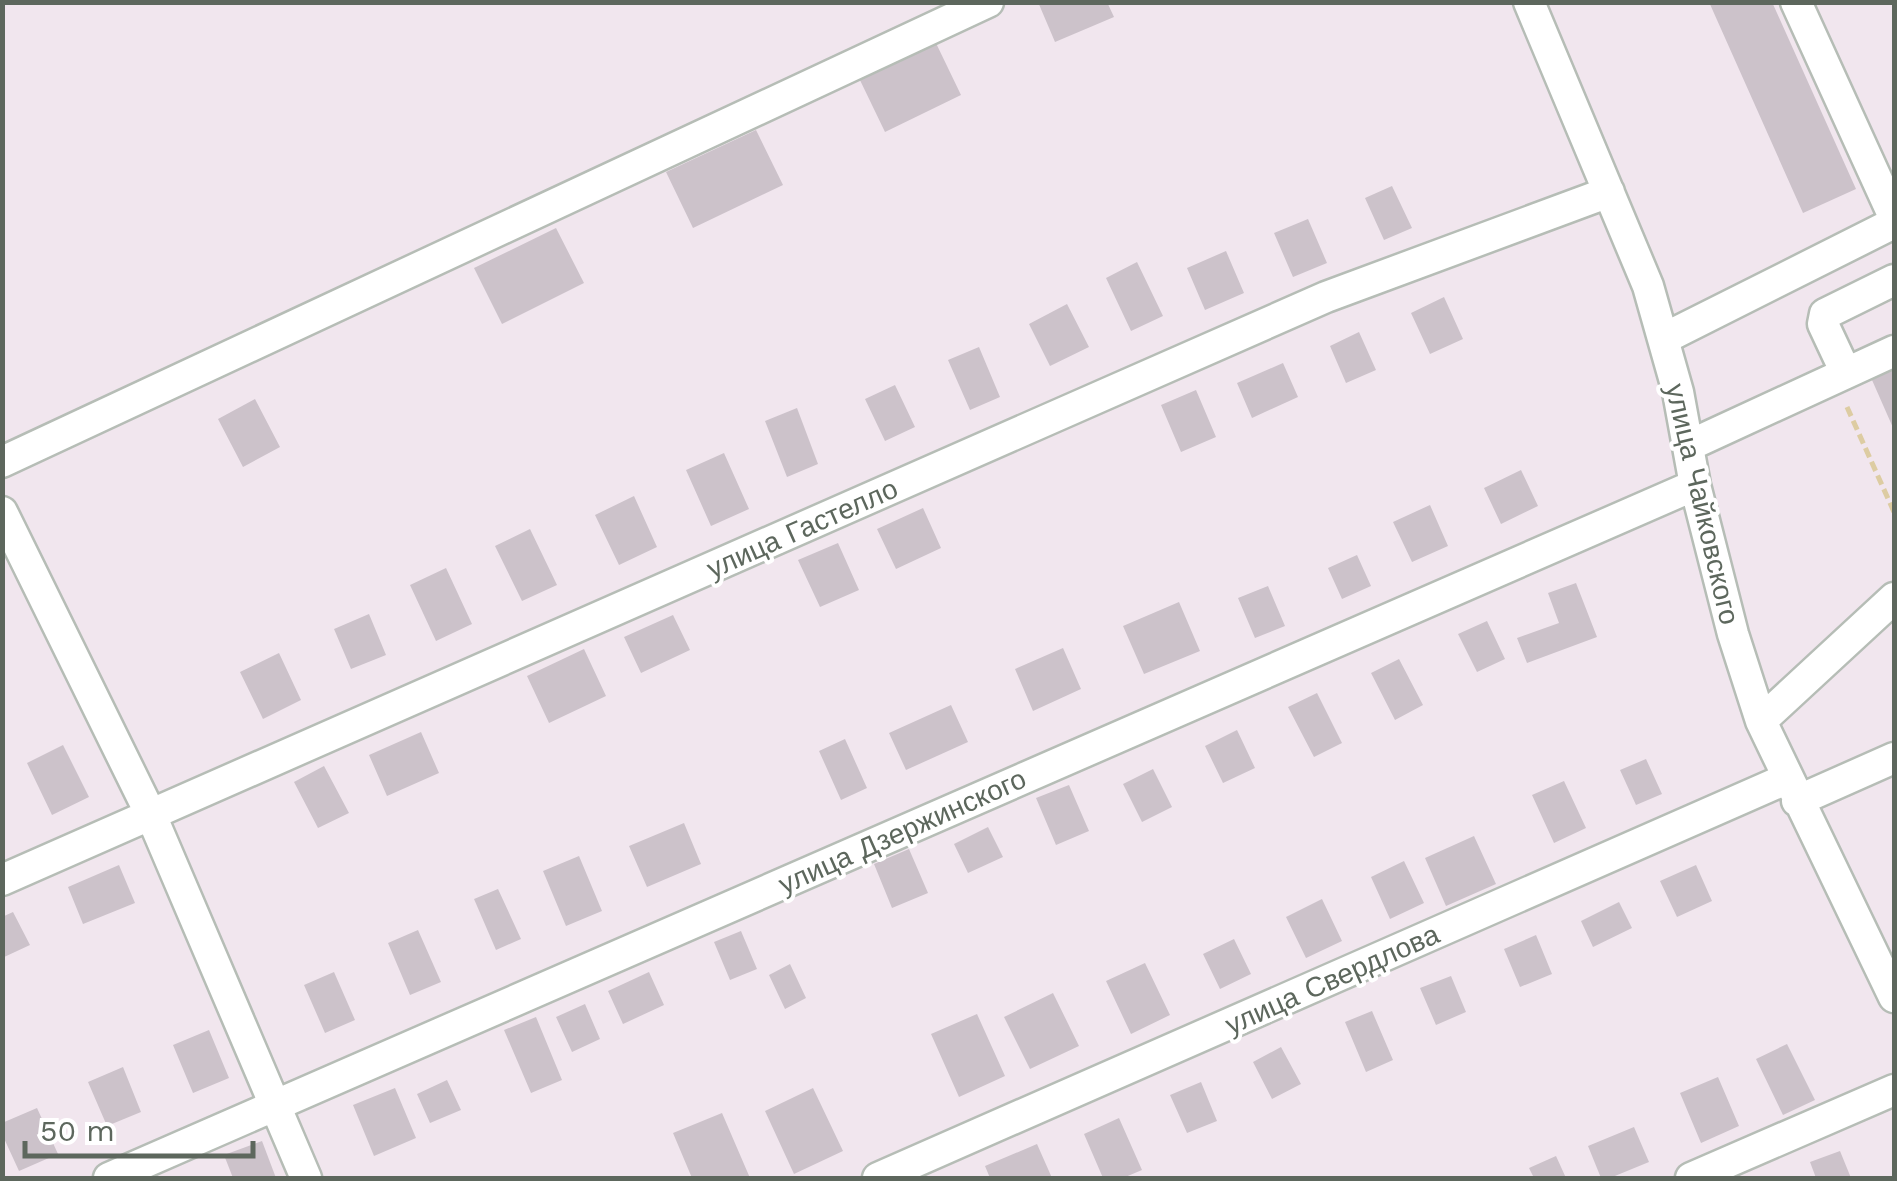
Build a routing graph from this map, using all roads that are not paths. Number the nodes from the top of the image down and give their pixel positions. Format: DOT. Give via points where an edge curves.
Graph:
graph roads {
  1 [pos="988,2"];
  2 [pos="1529,2"];
  3 [pos="1796,2"];
  4 [pos="1609,192"];
  5 [pos="1894,220"];
  6 [pos="1894,280"];
  7 [pos="1663,340"];
  8 [pos="1894,351"];
  9 [pos="1846,374"];
  10 [pos="1688,446"];
  11 [pos="2,462"];
  12 [pos="1696,485"];
  13 [pos="2,512"];
  14 [pos="1894,598"];
  15 [pos="1760,721"];
  16 [pos="1894,758"];
  17 [pos="1791,790"];
  18 [pos="151,815"];
  19 [pos="2,880"];
  20 [pos="1894,997"];
  21 [pos="1894,1090"];
  22 [pos="275,1105"];
  23 [pos="109,1178"];
  24 [pos="306,1178"];
  25 [pos="878,1178"];
  26 [pos="1691,1178"];
  1 -- 11 [label="street"];
  2 -- 4 [label="street, улица Чайковского"];
  3 -- 5 [label="street"];
  4 -- 7 [label="street, улица Чайковского"];
  4 -- 18 [label="street, улица Гастелло" via="1326,297"];
  5 -- 7 [label="street"];
  6 -- 9 [label="street" via="1825,314 1823,324"];
  7 -- 10 [label="street, улица Чайковского"];
  8 -- 9 [label="street"];
  9 -- 10 [label="street"];
  10 -- 12 [label="street, улица Чайковского"];
  12 -- 15 [label="street, улица Чайковского"];
  12 -- 22 [label="street, улица Дзержинского"];
  13 -- 18 [label="street"];
  14 -- 15 [label="street"];
  15 -- 17 [label="street, улица Чайковского"];
  16 -- 17 [label="street, улица Свердлова"];
  17 -- 20 [label="street, улица Чайковского"];
  17 -- 25 [label="street, улица Свердлова"];
  18 -- 19 [label="street, улица Гастелло"];
  18 -- 22 [label="street"];
  21 -- 26 [label="street"];
  22 -- 23 [label="street, улица Дзержинского"];
  22 -- 24 [label="street"];
}
